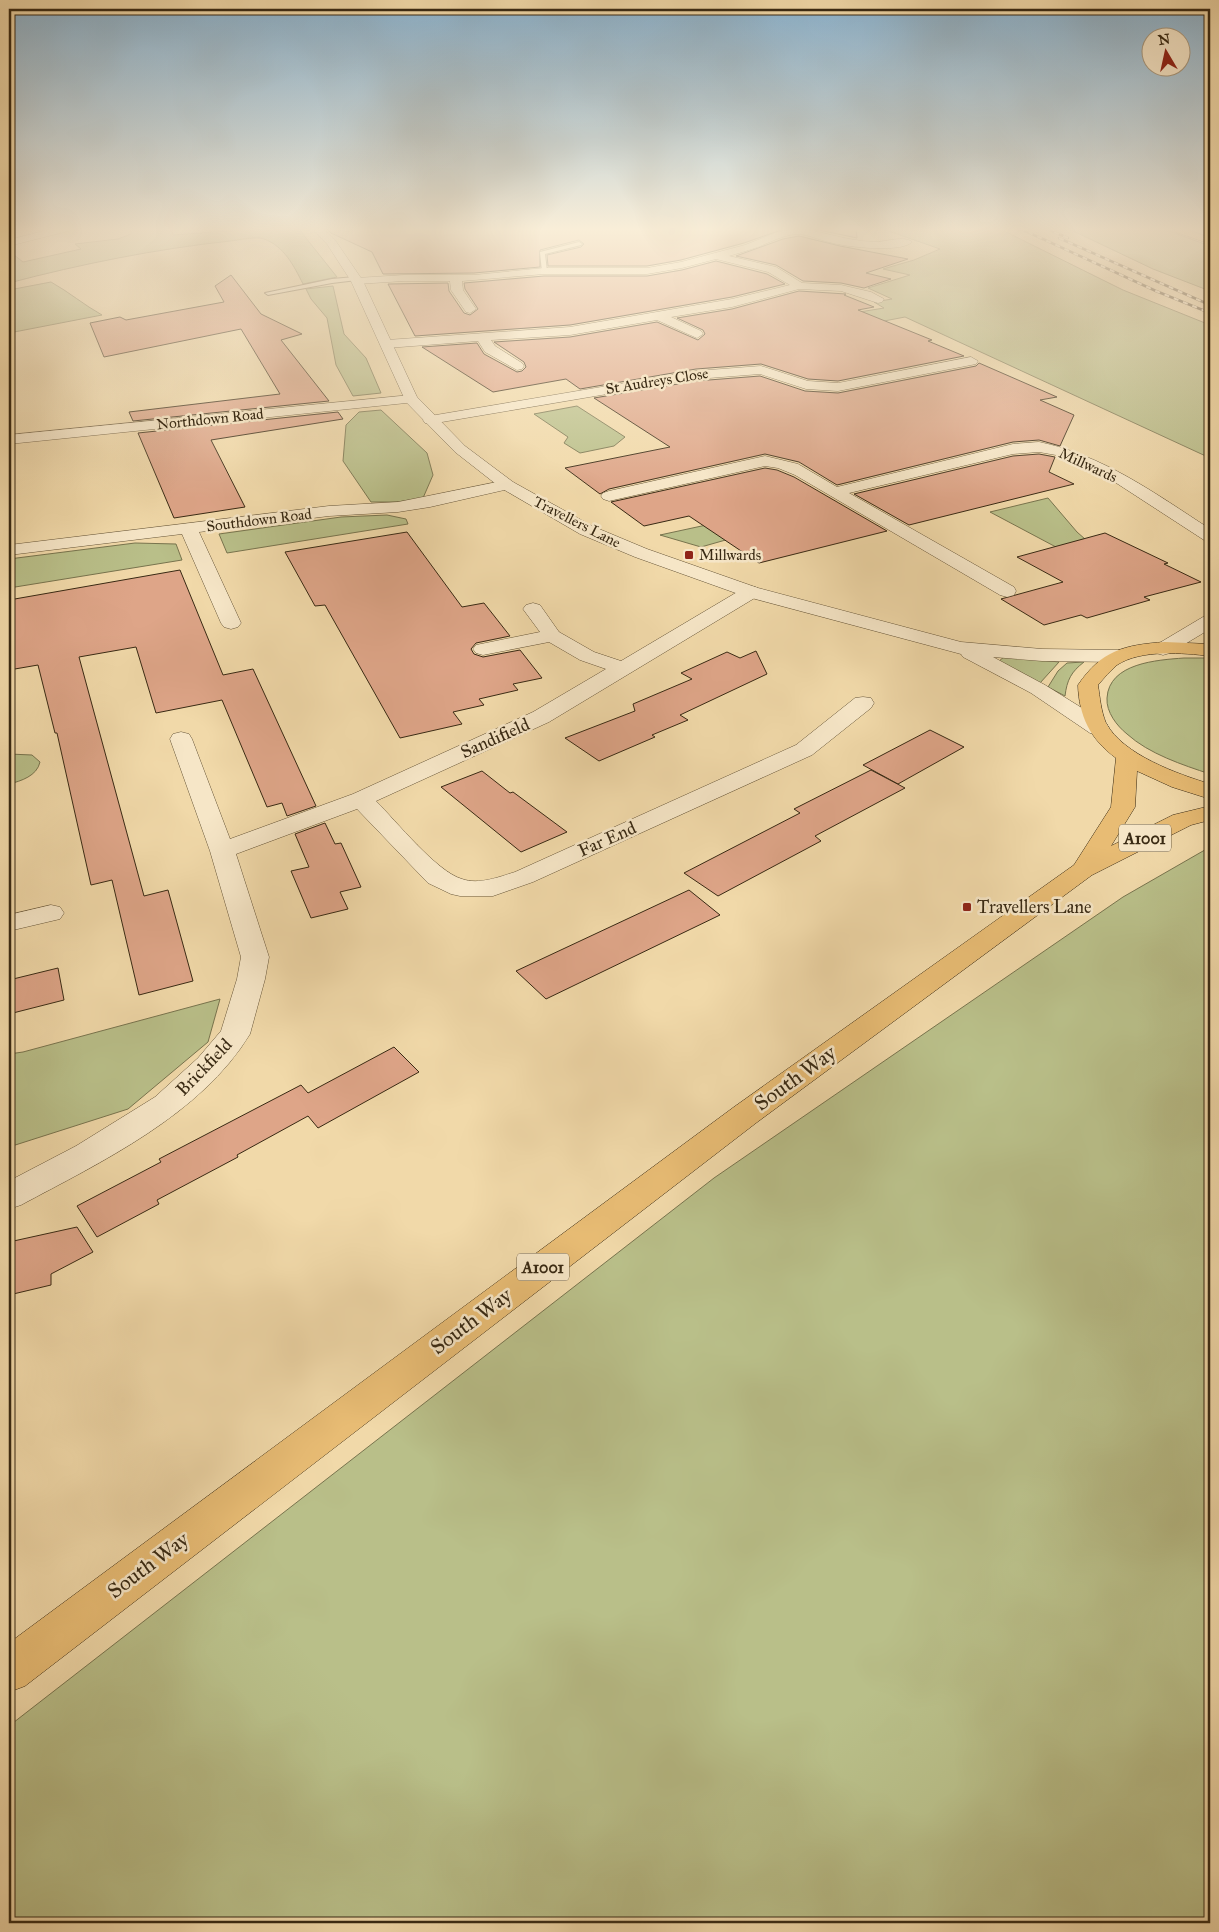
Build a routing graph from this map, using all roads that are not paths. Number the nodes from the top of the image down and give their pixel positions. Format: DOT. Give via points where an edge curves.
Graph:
graph roads {
  1 [pos="374,318"];
  2 [pos="646,318"];
  3 [pos="664,318"];
  4 [pos="697,334"];
  5 [pos="482,337"];
  6 [pos="387,344"];
  7 [pos="971,361"];
  8 [pos="517,366"];
  9 [pos="411,399"];
  10 [pos="430,420"];
  11 [pos="9,440"];
  12 [pos="507,485"];
  13 [pos="835,492"];
  14 [pos="609,496"];
  15 [pos="188,528"];
  16 [pos="1210,536"];
  17 [pos="9,550"];
  18 [pos="1007,591"];
  19 [pos="751,592"];
  20 [pos="533,609"];
  21 [pos="1210,620"];
  22 [pos="231,623"];
  23 [pos="552,636"];
  24 [pos="960,648"];
  25 [pos="484,649"];
  26 [pos="1163,649"];
  27 [pos="1210,650"];
  28 [pos="1119,656"];
  29 [pos="622,668"];
  30 [pos="863,703"];
  31 [pos="1098,728"];
  32 [pos="181,739"];
  33 [pos="1127,757"];
  34 [pos="1210,792"];
  35 [pos="361,799"];
  36 [pos="1210,812"];
  37 [pos="222,851"];
  38 [pos="1083,870"];
  39 [pos="51,913"];
  40 [pos="9,923"];
  41 [pos="9,1196"];
  42 [pos="9,1670"];
  1 -- 6 [label="street, Travellers Lane"];
  2 -- 5 [label="street" via="570,331"];
  3 -- 4 [label="street"];
  5 -- 6 [label="street"];
  5 -- 8 [label="street" via="490,349"];
  6 -- 9 [label="street, Travellers Lane"];
  7 -- 10 [label="street, St Audreys Close" via="838,387 806,385 761,370 696,374"];
  9 -- 10 [label="street, Travellers Lane"];
  9 -- 11 [label="street, Northdown Road"];
  10 -- 12 [label="street, Travellers Lane" via="460,450"];
  12 -- 15 [label="street, Southdown Road" via="430,502"];
  12 -- 19 [label="street, Travellers Lane" via="586,530"];
  13 -- 14 [label="street" via="788,465 765,461"];
  13 -- 16 [label="street, Millwards" via="1012,449 1049,448 1112,474"];
  13 -- 18 [label="street"];
  15 -- 17 [label="street, Southdown Road"];
  15 -- 22 [label="street"];
  19 -- 24 [label="street, Travellers Lane"];
  19 -- 29 [label="street, Sandifield"];
  20 -- 23 [label="street"];
  21 -- 26 [label="street"];
  23 -- 25 [label="street"];
  23 -- 29 [label="street" via="587,656"];
  24 -- 28 [label="street, Travellers Lane" via="1042,656"];
  24 -- 31 [label="street, Travellers Lane" via="1038,689"];
  26 -- 27 [label="main road"];
  26 -- 28 [label="main road"];
  28 -- 31 [label="main road" via="1101,668 1088,685 1090,707"];
  29 -- 35 [label="street, Sandifield" via="541,717"];
  30 -- 35 [label="street, Far End" via="804,750 524,877 493,888 460,888 437,878"];
  31 -- 33 [label="main road"];
  32 -- 37 [label="street, Brickfield"];
  33 -- 34 [label="main road"];
  33 -- 38 [label="main road, South Way / A1001" via="1123,807"];
  35 -- 37 [label="street, Sandifield"];
  36 -- 38 [label="main road, South Way / A1001" via="1182,820"];
  37 -- 41 [label="street, Brickfield" via="255,957 235,1034 209,1066 166,1105 87,1155"];
  38 -- 42 [label="main road, South Way / A1001" via="745,1115"];
  39 -- 40 [label="street"];
}
